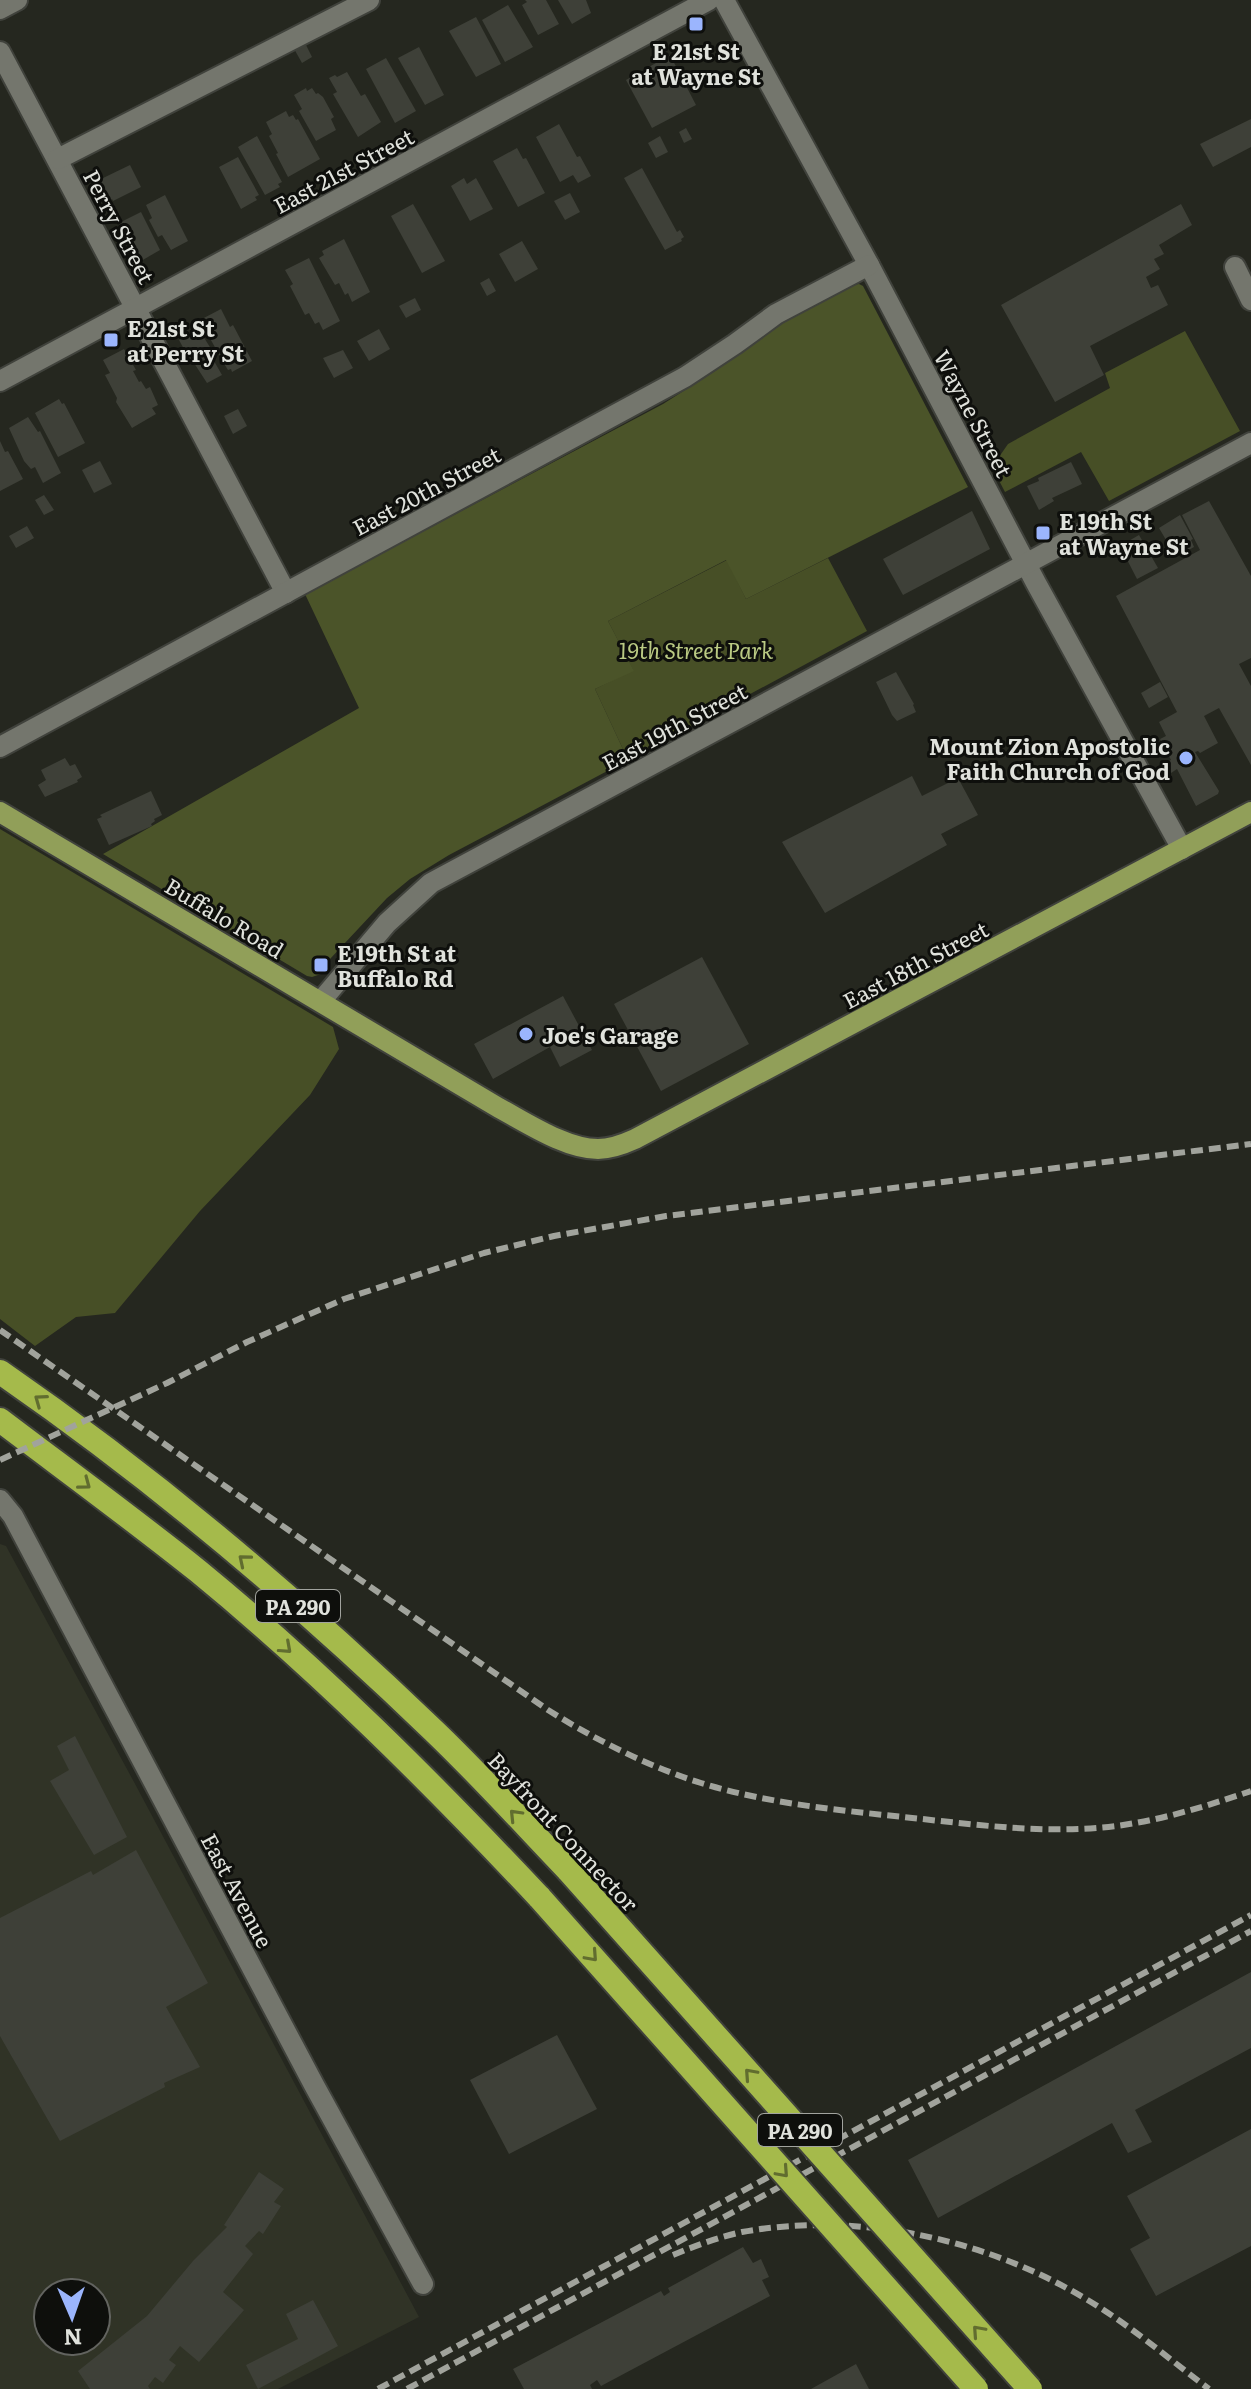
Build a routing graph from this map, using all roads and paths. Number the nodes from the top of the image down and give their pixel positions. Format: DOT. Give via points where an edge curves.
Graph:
graph roads {
  1 [pos="17,0"];
  2 [pos="369,0"];
  3 [pos="709,0"];
  4 [pos="724,0"];
  5 [pos="0,9"];
  6 [pos="0,52"];
  7 [pos="58,159"];
  8 [pos="869,265"];
  9 [pos="1235,267"];
  10 [pos="1251,300"];
  11 [pos="136,308"];
  12 [pos="0,381"];
  13 [pos="1251,443"];
  14 [pos="1026,563"];
  15 [pos="286,593"];
  16 [pos="0,747"];
  17 [pos="0,812"];
  18 [pos="1251,812"];
  19 [pos="1182,849"];
  20 [pos="321,1001"];
  21 [pos="597,1149"];
  22 [pos="0,1372"];
  23 [pos="0,1420"];
  24 [pos="6,1508"];
  25 [pos="423,2284"];
  26 [pos="976,2389"];
  27 [pos="1030,2389"];
  1 -- 5 [label="street"];
  2 -- 7 [label="street"];
  3 -- 11 [label="street, East 21st Street"];
  4 -- 8 [label="street, Wayne Street"];
  6 -- 7 [label="street, Perry Street"];
  7 -- 11 [label="street, Perry Street"];
  8 -- 14 [label="street, Wayne Street"];
  8 -- 15 [label="street, East 20th Street" via="776,314 685,377"];
  9 -- 10 [label="street"];
  11 -- 12 [label="street, East 21st Street"];
  11 -- 15 [label="street, Perry Street"];
  13 -- 14 [label="street, East 19th Street"];
  14 -- 19 [label="street, Wayne Street"];
  14 -- 20 [label="street, East 19th Street" via="431,883 387,923"];
  15 -- 16 [label="street, East 20th Street"];
  17 -- 20 [label="main road, Buffalo Road"];
  18 -- 19 [label="main road, East 18th Street"];
  19 -- 21 [label="main road, East 18th Street" via="635,1139"];
  20 -- 21 [label="main road, Buffalo Road" via="512,1115 553,1136"];
  27 -- 22 [label="highway, Bayfront Connector / PA 290, one-way, bridge" via="569,1871 436,1733 318,1622 199,1522"];
  23 -- 26 [label="highway, PA 290, one-way, bridge" via="199,1572 414,1766 540,1898"];
  24 -- 25 [label="street, East Avenue"];
}
